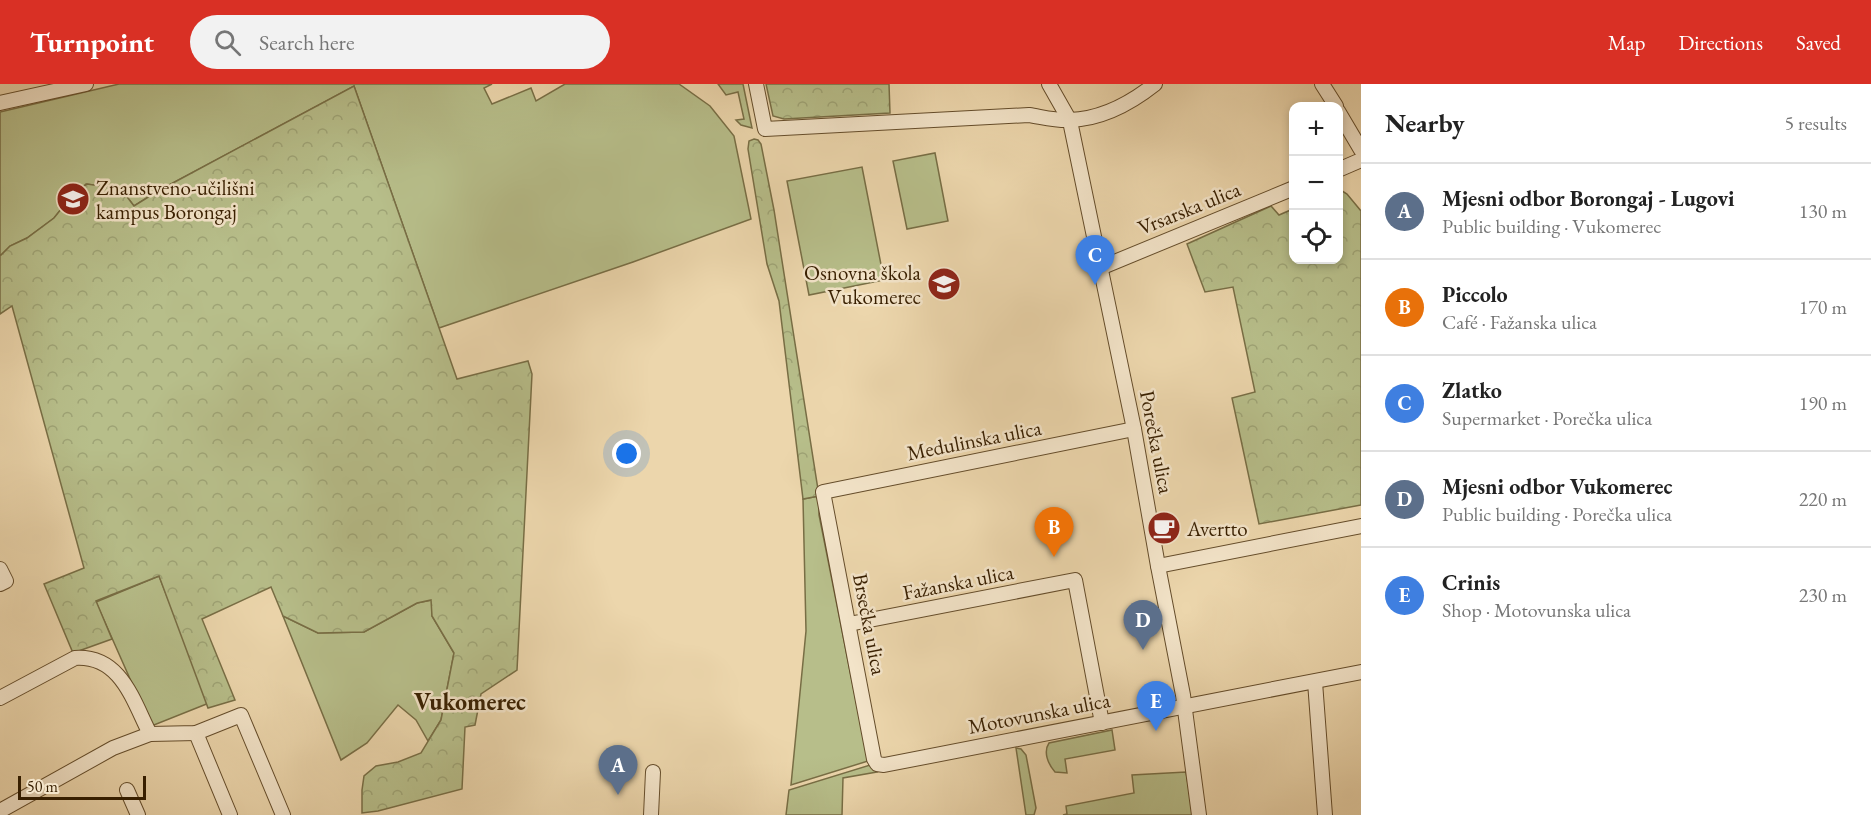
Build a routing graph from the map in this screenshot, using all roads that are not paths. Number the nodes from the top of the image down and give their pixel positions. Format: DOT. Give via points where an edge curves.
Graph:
graph roads {
  1 [pos="86,84"];
  2 [pos="756,84"];
  3 [pos="1049,84"];
  4 [pos="1155,84"];
  5 [pos="1322,84"];
  6 [pos="1333,102"];
  7 [pos="0,103"];
  8 [pos="1343,119"];
  9 [pos="1070,121"];
  10 [pos="1361,150"];
  11 [pos="1361,160"];
  12 [pos="1343,168"];
  13 [pos="1289,190"];
  14 [pos="1100,268"];
  15 [pos="1134,429"];
  16 [pos="823,492"];
  17 [pos="1361,526"];
  18 [pos="1158,566"];
  19 [pos="0,569"];
  20 [pos="0,584"];
  21 [pos="849,624"];
  22 [pos="1361,672"];
  23 [pos="1315,682"];
  24 [pos="0,698"];
  25 [pos="1185,706"];
  26 [pos="1102,723"];
  27 [pos="196,733"];
  28 [pos="150,734"];
  29 [pos="877,764"];
  30 [pos="653,772"];
  31 [pos="127,790"];
  32 [pos="0,811"];
  33 [pos="138,815"];
  34 [pos="230,815"];
  35 [pos="283,815"];
  36 [pos="651,815"];
  37 [pos="1199,815"];
  38 [pos="1325,815"];
  1 -- 7 [label="street"];
  2 -- 9 [label="street" via="765,129 1029,115"];
  3 -- 9 [label="street, Porečka ulica"];
  4 -- 9 [label="street" via="1113,110"];
  5 -- 6 [label="street"];
  8 -- 10 [label="street"];
  9 -- 14 [label="street, Porečka ulica"];
  11 -- 12 [label="street"];
  13 -- 14 [label="street, Vrsarska ulica"];
  14 -- 15 [label="street, Porečka ulica"];
  15 -- 16 [label="street, Medulinska ulica"];
  15 -- 18 [label="street, Porečka ulica"];
  16 -- 21 [label="street, Brsečka ulica"];
  17 -- 18 [label="street"];
  18 -- 25 [label="street, Porečka ulica"];
  19 -- 20 [label="street" via="6,581"];
  21 -- 26 [label="street, Fažanska ulica" via="1075,580"];
  21 -- 29 [label="street, Brsečka ulica"];
  22 -- 23 [label="street, Motovunska ulica"];
  23 -- 25 [label="street, Motovunska ulica"];
  23 -- 38 [label="street"];
  24 -- 28 [label="street" via="75,658 85,658 111,668 122,679"];
  25 -- 26 [label="street, Motovunska ulica"];
  25 -- 37 [label="street, Porečka ulica"];
  26 -- 29 [label="street, Motovunska ulica"];
  27 -- 28 [label="street"];
  27 -- 34 [label="street"];
  27 -- 35 [label="street" via="241,715"];
  28 -- 32 [label="street" via="113,748"];
  30 -- 36 [label="street"];
  31 -- 33 [label="street"];
}
